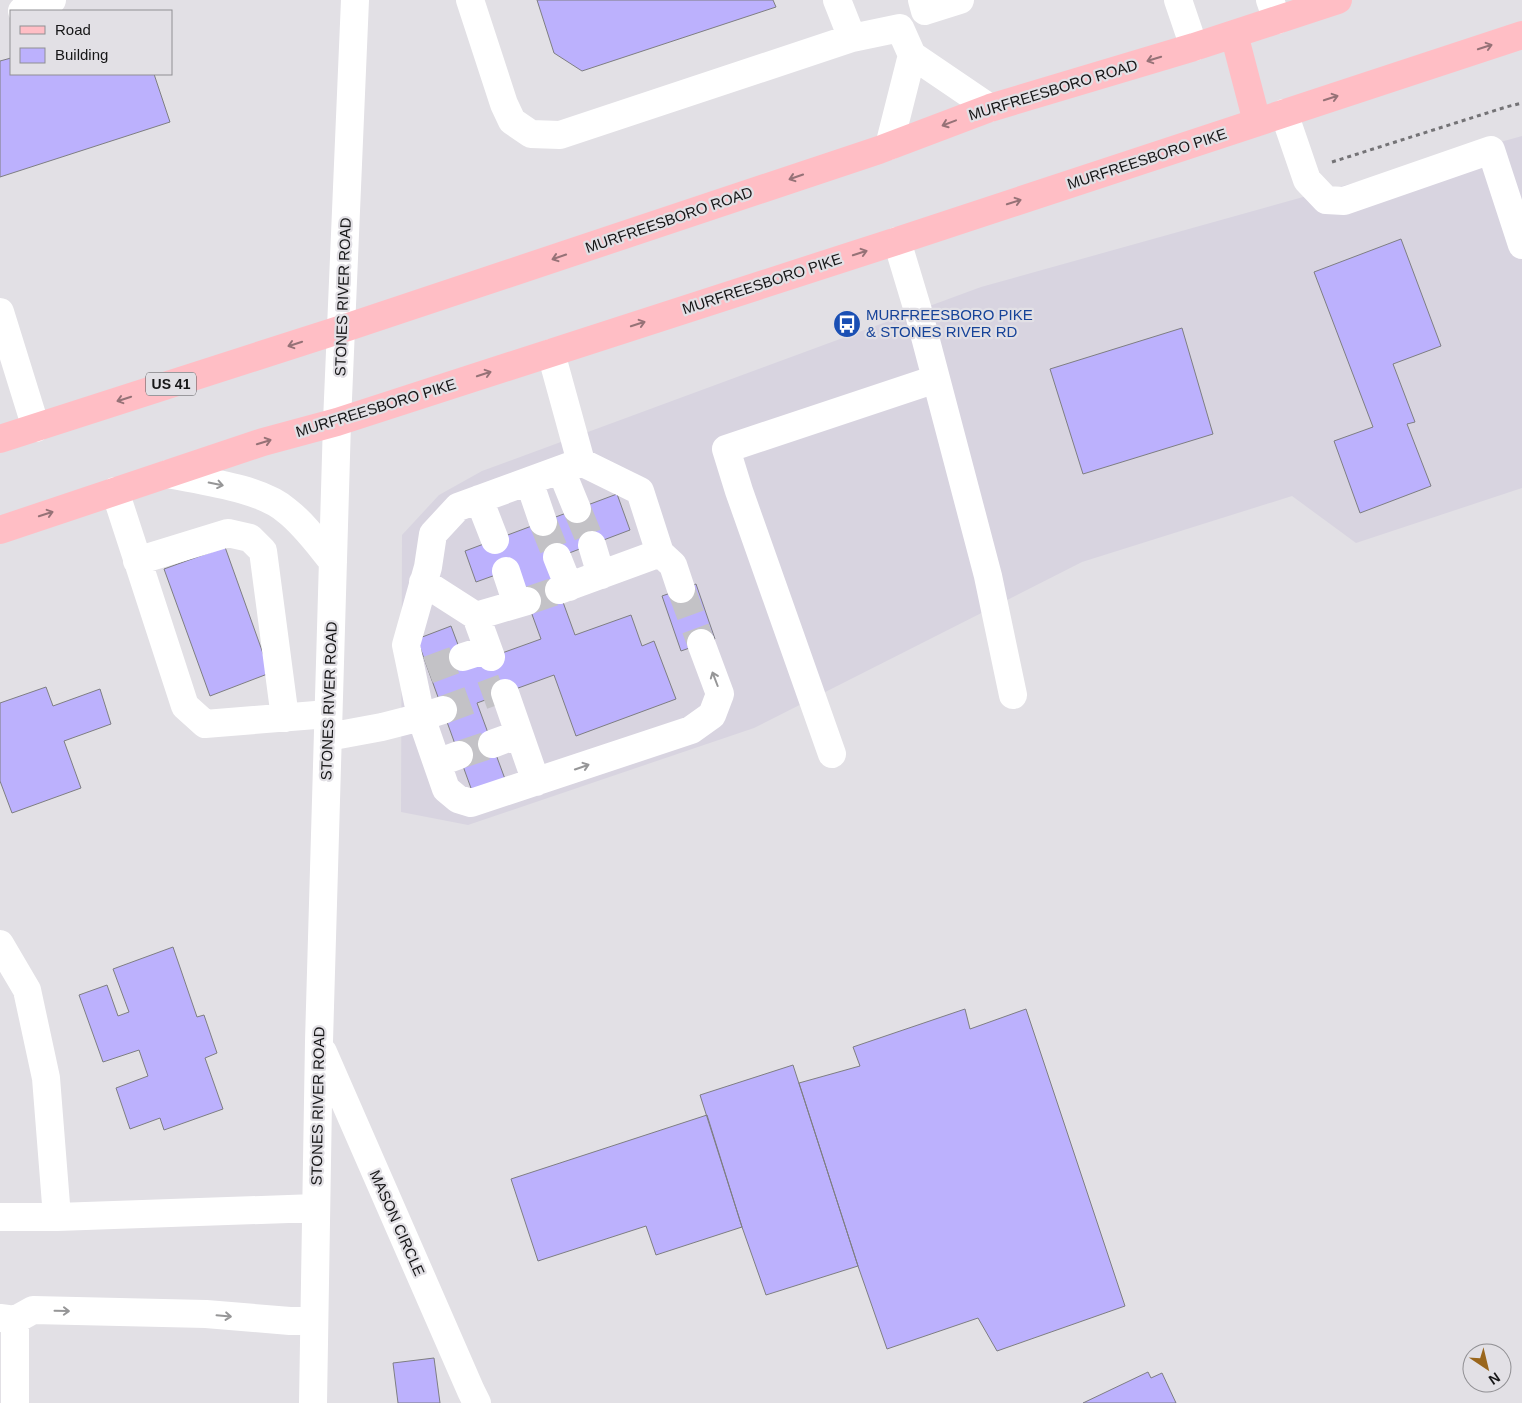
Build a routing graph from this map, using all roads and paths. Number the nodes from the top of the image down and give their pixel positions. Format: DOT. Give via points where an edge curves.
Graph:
graph roads {
  1 [pos="52,0"];
  2 [pos="354,0"];
  3 [pos="470,0"];
  4 [pos="836,0"];
  5 [pos="960,0"];
  6 [pos="1178,0"];
  7 [pos="1327,2"];
  8 [pos="924,5"];
  9 [pos="25,10"];
  10 [pos="1273,10"];
  11 [pos="900,28"];
  12 [pos="1234,34"];
  13 [pos="1522,35"];
  14 [pos="852,38"];
  15 [pos="1194,47"];
  16 [pos="912,55"];
  17 [pos="1522,103"];
  18 [pos="990,108"];
  19 [pos="1284,113"];
  20 [pos="1257,122"];
  21 [pos="889,146"];
  22 [pos="1301,161"];
  23 [pos="897,241"];
  24 [pos="1522,245"];
  25 [pos="0,312"];
  26 [pos="342,329"];
  27 [pos="551,352"];
  28 [pos="936,379"];
  29 [pos="337,422"];
  30 [pos="36,428"];
  31 [pos="0,439"];
  32 [pos="571,466"];
  33 [pos="168,474"];
  34 [pos="529,481"];
  35 [pos="115,492"];
  36 [pos="479,499"];
  37 [pos="577,509"];
  38 [pos="543,522"];
  39 [pos="0,530"];
  40 [pos="495,540"];
  41 [pos="592,545"];
  42 [pos="660,553"];
  43 [pos="557,557"];
  44 [pos="137,561"];
  45 [pos="333,562"];
  46 [pos="506,571"];
  47 [pos="601,575"];
  48 [pos="423,582"];
  49 [pos="681,589"];
  50 [pos="476,616"];
  51 [pos="701,644"];
  52 [pos="463,657"];
  53 [pos="505,693"];
  54 [pos="1013,694"];
  55 [pos="432,714"];
  56 [pos="285,718"];
  57 [pos="328,725"];
  58 [pos="519,734"];
  59 [pos="492,744"];
  60 [pos="832,754"];
  61 [pos="536,782"];
  62 [pos="0,944"];
  63 [pos="318,1041"];
  64 [pos="316,1208"];
  65 [pos="57,1217"];
  66 [pos="0,1218"];
  67 [pos="8,1319"];
  68 [pos="314,1320"];
  69 [pos="16,1403"];
  70 [pos="313,1403"];
  71 [pos="477,1403"];
  1 -- 9 [label="street"];
  2 -- 26 [label="street, STONES RIVER ROAD"];
  3 -- 14 [label="street" via="504,104 512,121 531,134 560,135"];
  4 -- 14 [label="street"];
  5 -- 8 [label="street"];
  6 -- 15 [label="street"];
  7 -- 10 [label="main road, MURFREESBORO ROAD"];
  8 -- 11 [label="street"];
  10 -- 12 [label="main road, MURFREESBORO ROAD"];
  11 -- 14 [label="street"];
  11 -- 16 [label="street"];
  12 -- 15 [label="main road, MURFREESBORO ROAD"];
  12 -- 20 [label="main road"];
  19 -- 13 [label="main road, MURFREESBORO PIKE, one-way"];
  15 -- 18 [label="main road, MURFREESBORO ROAD, one-way"];
  16 -- 18 [label="street"];
  16 -- 21 [label="street"];
  17 -- 22 [label="path" via="1326,164"];
  18 -- 21 [label="main road, MURFREESBORO ROAD, one-way"];
  19 -- 20 [label="main road, MURFREESBORO PIKE"];
  19 -- 22 [label="street"];
  23 -- 20 [label="main road, MURFREESBORO PIKE, one-way"];
  21 -- 26 [label="main road, MURFREESBORO ROAD, one-way"];
  22 -- 24 [label="street" via="1307,180 1326,200 1344,201 1491,150"];
  27 -- 23 [label="main road, MURFREESBORO PIKE, one-way"];
  23 -- 28 [label="street"];
  25 -- 30 [label="street"];
  26 -- 29 [label="street, STONES RIVER ROAD"];
  26 -- 30 [label="main road, MURFREESBORO ROAD / US 41, one-way"];
  29 -- 27 [label="main road, MURFREESBORO PIKE, one-way"];
  27 -- 32 [label="street"];
  28 -- 54 [label="street" via="988,576"];
  28 -- 60 [label="street" via="726,449"];
  33 -- 29 [label="main road, MURFREESBORO PIKE, one-way" via="263,442"];
  29 -- 45 [label="street, STONES RIVER ROAD"];
  30 -- 31 [label="main road, MURFREESBORO ROAD / US 41"];
  32 -- 34 [label="street"];
  32 -- 37 [label="street"];
  32 -- 42 [label="street" via="640,491"];
  33 -- 35 [label="main road, MURFREESBORO PIKE"];
  33 -- 45 [label="street, one-way" via="268,499 287,510"];
  34 -- 36 [label="street"];
  34 -- 38 [label="street"];
  39 -- 35 [label="main road, MURFREESBORO PIKE, one-way"];
  35 -- 44 [label="street"];
  36 -- 40 [label="street"];
  36 -- 48 [label="street" via="458,507 433,534"];
  41 -- 47 [label="street"];
  42 -- 47 [label="street"];
  42 -- 49 [label="street" via="673,565"];
  43 -- 47 [label="street" via="564,588"];
  44 -- 56 [label="street" via="185,706 205,724"];
  44 -- 56 [label="street" via="228,533 250,538 263,551"];
  45 -- 57 [label="street, STONES RIVER ROAD"];
  46 -- 50 [label="street" via="522,602"];
  48 -- 50 [label="street"];
  48 -- 55 [label="street" via="406,645 420,673"];
  50 -- 52 [label="street" via="490,653"];
  61 -- 51 [label="street, one-way" via="691,730 712,715 720,694"];
  53 -- 58 [label="street"];
  55 -- 57 [label="street" via="382,727"];
  55 -- 61 [label="street" via="448,759 446,789 458,799 471,803"];
  56 -- 57 [label="street"];
  57 -- 63 [label="street, STONES RIVER ROAD"];
  58 -- 59 [label="street"];
  58 -- 61 [label="street"];
  62 -- 65 [label="street" via="27,990 44,1069"];
  63 -- 64 [label="street, STONES RIVER ROAD"];
  63 -- 71 [label="street, MASON CIRCLE"];
  64 -- 65 [label="street"];
  64 -- 68 [label="street, STONES RIVER ROAD"];
  65 -- 66 [label="street"];
  67 -- 68 [label="street, one-way" via="33,1310"];
  67 -- 69 [label="street"];
  68 -- 70 [label="street, STONES RIVER ROAD"];
}
